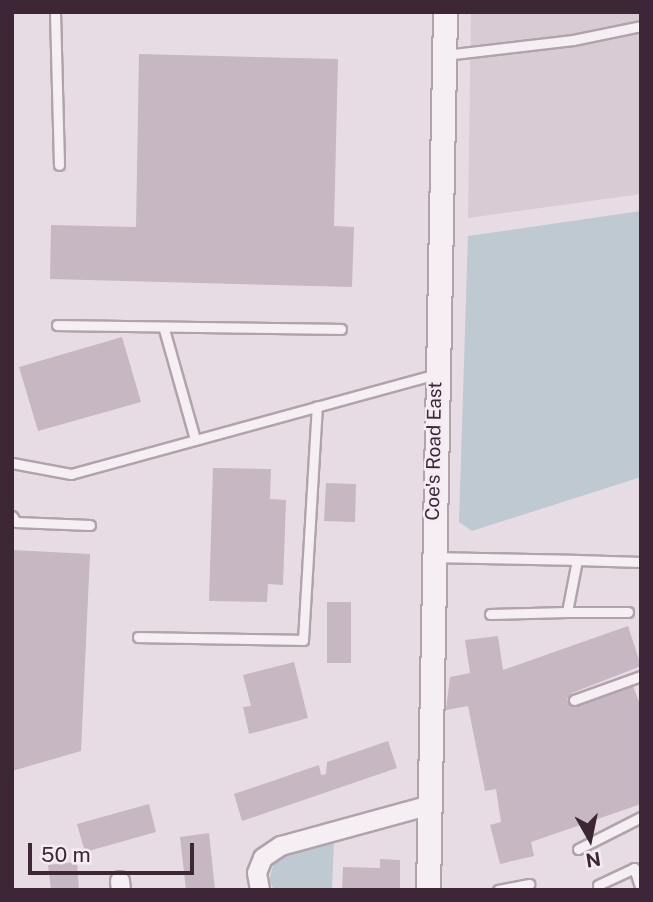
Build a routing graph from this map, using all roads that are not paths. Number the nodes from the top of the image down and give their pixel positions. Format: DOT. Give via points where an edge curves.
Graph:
graph roads {
  1 [pos="55,12"];
  2 [pos="445,12"];
  3 [pos="641,26"];
  4 [pos="444,55"];
  5 [pos="59,165"];
  6 [pos="57,325"];
  7 [pos="164,329"];
  8 [pos="341,329"];
  9 [pos="436,374"];
  10 [pos="317,406"];
  11 [pos="195,439"];
  12 [pos="12,463"];
  13 [pos="12,516"];
  14 [pos="90,525"];
  15 [pos="432,557"];
  16 [pos="577,560"];
  17 [pos="641,562"];
  18 [pos="567,612"];
  19 [pos="628,612"];
  20 [pos="490,614"];
  21 [pos="138,637"];
  22 [pos="641,676"];
  23 [pos="574,699"];
  24 [pos="427,806"];
  25 [pos="641,817"];
  26 [pos="579,849"];
  27 [pos="529,884"];
  28 [pos="260,890"];
  29 [pos="428,890"];
  30 [pos="498,890"];
  31 [pos="600,890"];
  32 [pos="641,890"];
  1 -- 5 [label="lane"];
  2 -- 4 [label="street, Coe's Road East"];
  3 -- 4 [label="lane" via="573,40"];
  4 -- 9 [label="street, Coe's Road East"];
  6 -- 7 [label="lane"];
  7 -- 8 [label="lane"];
  7 -- 11 [label="lane"];
  9 -- 10 [label="lane"];
  9 -- 15 [label="street, Coe's Road East"];
  10 -- 11 [label="lane"];
  10 -- 21 [label="lane" via="303,640"];
  11 -- 12 [label="lane" via="71,474"];
  13 -- 14 [label="lane" via="16,522"];
  15 -- 16 [label="lane"];
  15 -- 24 [label="street, Coe's Road East"];
  16 -- 17 [label="lane"];
  16 -- 18 [label="lane"];
  18 -- 19 [label="lane"];
  18 -- 20 [label="lane"];
  22 -- 23 [label="lane"];
  24 -- 28 [label="street" via="281,846 263,858 257,873"];
  24 -- 29 [label="street, Coe's Road East"];
  25 -- 26 [label="lane"];
  27 -- 30 [label="lane"];
  31 -- 32 [label="lane" via="598,884 634,868"];
}
